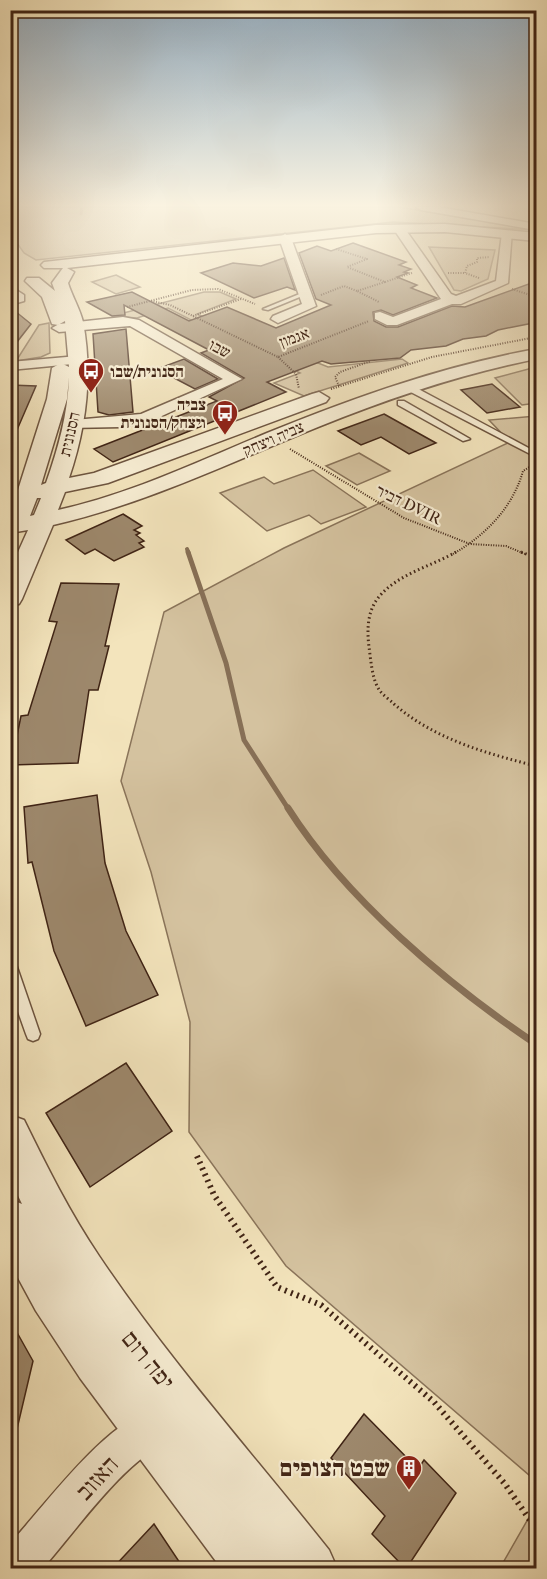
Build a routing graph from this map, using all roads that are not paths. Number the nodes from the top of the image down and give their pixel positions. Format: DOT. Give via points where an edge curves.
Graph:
graph roads {
  1 [pos="31,281"];
  2 [pos="62,281"];
  3 [pos="300,281"];
  4 [pos="436,281"];
  5 [pos="502,281"];
  6 [pos="10,290"];
  7 [pos="306,297"];
  8 [pos="450,300"];
  9 [pos="10,301"];
  10 [pos="266,309"];
  11 [pos="380,316"];
  12 [pos="278,319"];
  13 [pos="67,327"];
  14 [pos="537,343"];
  15 [pos="537,354"];
  16 [pos="69,361"];
  17 [pos="10,366"];
  18 [pos="10,376"];
  19 [pos="32,377"];
  20 [pos="404,395"];
  21 [pos="438,404"];
  22 [pos="416,412"];
  23 [pos="74,425"];
  24 [pos="466,439"];
  25 [pos="41,452"];
  26 [pos="537,454"];
  27 [pos="10,480"];
  28 [pos="54,490"];
  29 [pos="19,497"];
  30 [pos="42,521"];
  31 [pos="13,531"];
  32 [pos="10,599"];
  33 [pos="11,974"];
  34 [pos="33,1034"];
  35 [pos="10,1134"];
  36 [pos="10,1220"];
  37 [pos="192,1416"];
  38 [pos="149,1429"];
  39 [pos="22,1569"];
  40 [pos="253,1569"];
  41 [pos="311,1569"];
  1 -- 13 [label="street, הסנונית" via="49,296"];
  2 -- 13 [label="street, הסנונית"];
  3 -- 7 [label="street"];
  4 -- 8 [label="street"];
  5 -- 8 [label="street" via="462,299"];
  6 -- 9 [label="street" via="19,298"];
  7 -- 10 [label="lane"];
  7 -- 12 [label="street" via="309,306"];
  8 -- 11 [label="street" via="392,322"];
  13 -- 16 [label="street, הסנונית"];
  13 -- 23 [label="street, שבו" via="134,323 235,379 145,418"];
  14 -- 28 [label="street, צביה ויצחק" via="460,357 344,388 100,478"];
  15 -- 20 [label="street, צביה ויצחק" via="478,366"];
  16 -- 17 [label="street"];
  16 -- 23 [label="street, הסנונית"];
  16 -- 25 [label="street, הסנונית"];
  18 -- 19 [label="street"];
  20 -- 21 [label="lane"];
  20 -- 22 [label="lane"];
  20 -- 30 [label="street, צביה ויצחק" via="322,418 105,506"];
  21 -- 22 [label="lane"];
  21 -- 26 [label="lane"];
  22 -- 24 [label="lane"];
  23 -- 28 [label="street, הסנונית"];
  25 -- 27 [label="street"];
  25 -- 29 [label="street, הסנונית"];
  28 -- 29 [label="street, צביה ויצחק"];
  28 -- 30 [label="street, הסנונית"];
  29 -- 31 [label="street"];
  30 -- 31 [label="street, צביה ויצחק"];
  30 -- 32 [label="street"];
  33 -- 34 [label="lane"];
  35 -- 37 [label="street, יפה רום" via="50,1217 83,1271"];
  36 -- 38 [label="street, יפה רום" via="96,1362"];
  37 -- 38 [label="street, האזוב"];
  37 -- 41 [label="street, יפה רום"];
  38 -- 39 [label="street, האזוב" via="109,1462 28,1555"];
  38 -- 40 [label="street, יפה רום"];
}
